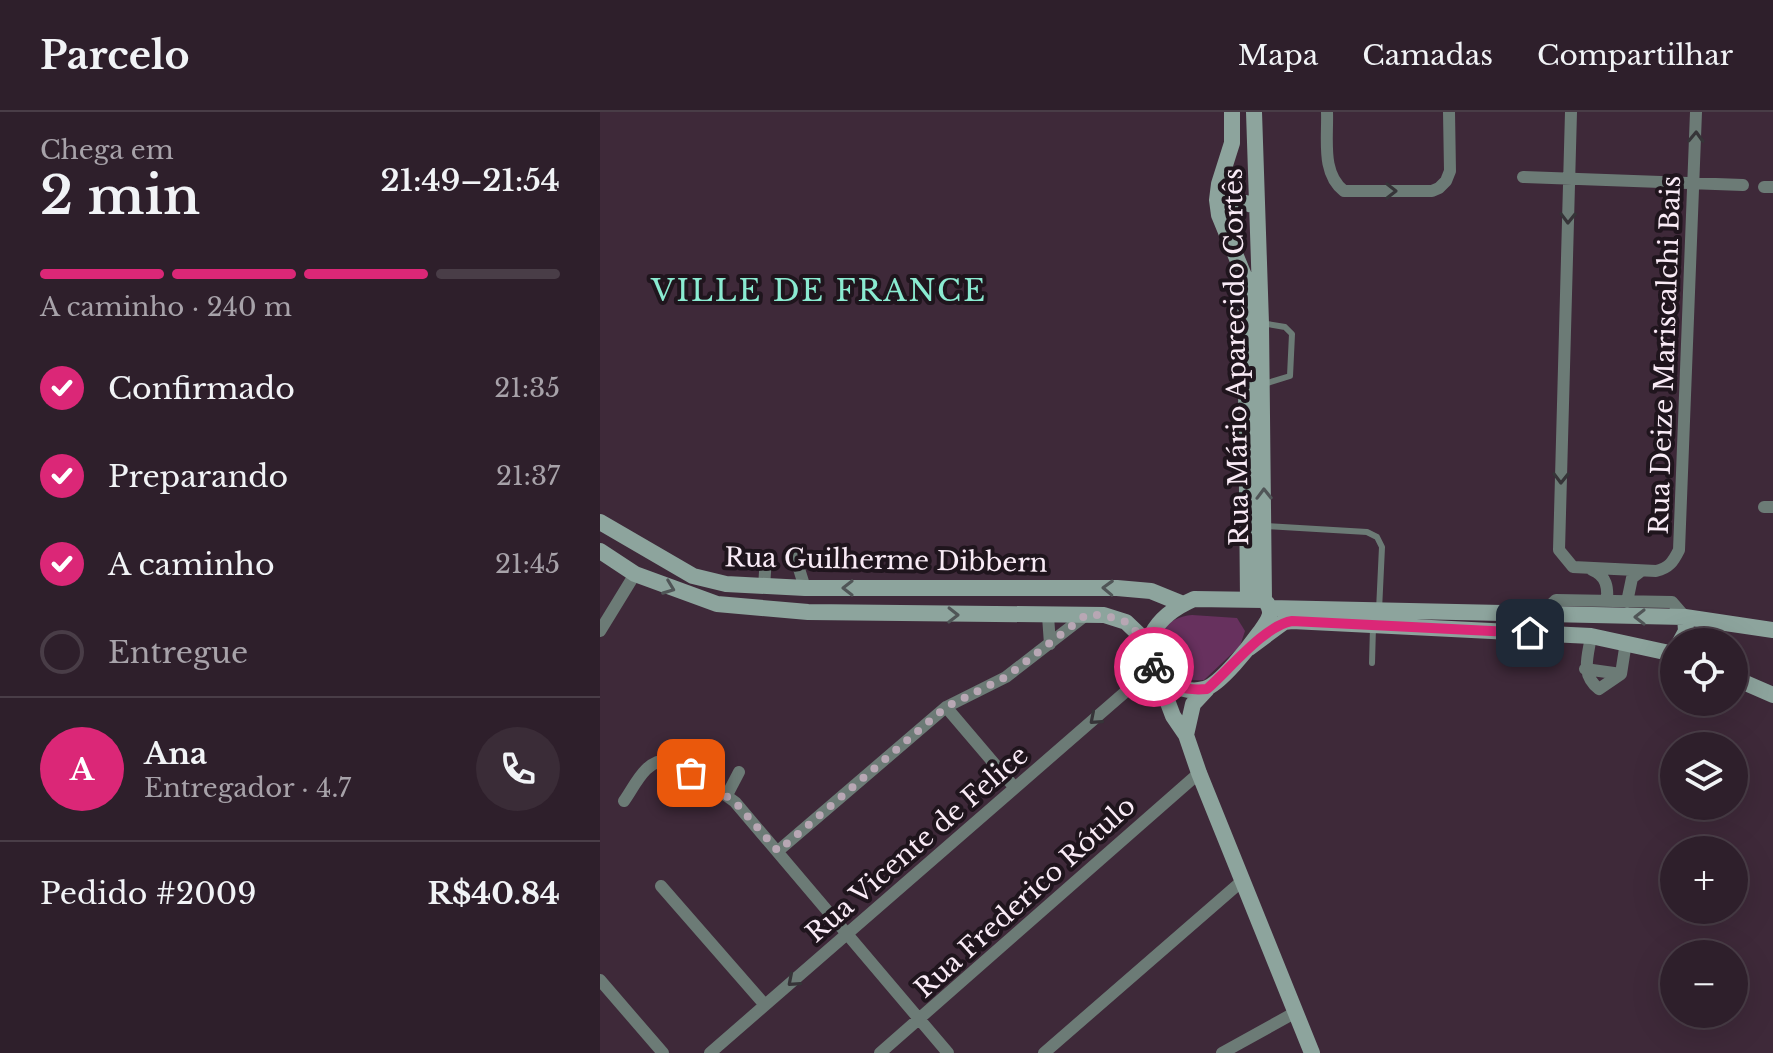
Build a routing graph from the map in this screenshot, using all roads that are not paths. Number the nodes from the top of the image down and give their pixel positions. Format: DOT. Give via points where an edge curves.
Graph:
graph roads {
  1 [pos="1232,112"];
  2 [pos="1254,112"];
  3 [pos="1327,112"];
  4 [pos="1449,112"];
  5 [pos="1571,112"];
  6 [pos="1696,112"];
  7 [pos="1523,177"];
  8 [pos="1569,179"];
  9 [pos="1694,183"];
  10 [pos="1219,184"];
  11 [pos="1743,185"];
  12 [pos="1256,189"];
  13 [pos="1256,207"];
  14 [pos="1219,215"];
  15 [pos="1261,323"];
  16 [pos="1262,384"];
  17 [pos="600,522"];
  18 [pos="1265,526"];
  19 [pos="600,551"];
  20 [pos="795,556"];
  21 [pos="766,557"];
  22 [pos="1589,569"];
  23 [pos="1641,571"];
  24 [pos="635,574"];
  25 [pos="764,587"];
  26 [pos="805,588"];
  27 [pos="1607,601"];
  28 [pos="1627,602"];
  29 [pos="1261,603"];
  30 [pos="1183,604"];
  31 [pos="1086,615"];
  32 [pos="1540,615"];
  33 [pos="1048,616"];
  34 [pos="1685,617"];
  35 [pos="1376,619"];
  36 [pos="1706,619"];
  37 [pos="1686,628"];
  38 [pos="1698,628"];
  39 [pos="1773,630"];
  40 [pos="600,631"];
  41 [pos="1590,639"];
  42 [pos="1148,643"];
  43 [pos="1050,644"];
  44 [pos="1626,645"];
  45 [pos="1249,648"];
  46 [pos="1660,648"];
  47 [pos="1372,663"];
  48 [pos="1155,669"];
  49 [pos="1748,684"];
  50 [pos="1207,689"];
  51 [pos="1773,695"];
  52 [pos="946,707"];
  53 [pos="1186,735"];
  54 [pos="739,772"];
  55 [pos="1199,773"];
  56 [pos="1015,788"];
  57 [pos="727,795"];
  58 [pos="624,801"];
  59 [pos="778,851"];
  60 [pos="1242,881"];
  61 [pos="661,886"];
  62 [pos="848,933"];
  63 [pos="600,980"];
  64 [pos="765,1005"];
  65 [pos="1296,1012"];
  66 [pos="920,1019"];
  67 [pos="663,1053"];
  68 [pos="710,1053"];
  69 [pos="880,1053"];
  70 [pos="948,1053"];
  71 [pos="1044,1053"];
  72 [pos="1222,1053"];
  73 [pos="1312,1053"];
  1 -- 10 [label="street, Rua Mário Aparecido Cortês" via="1232,143"];
  2 -- 12 [label="street, Rua Mário Aparecido Cortês"];
  3 -- 4 [label="street, one-way" via="1328,172 1344,191 1432,191 1446,181"];
  5 -- 8 [label="street"];
  9 -- 6 [label="street, Rua Deize Mariscalchi Bais, one-way"];
  7 -- 8 [label="street"];
  8 -- 9 [label="street"];
  8 -- 22 [label="street, one-way" via="1559,550 1573,567"];
  9 -- 11 [label="street"];
  9 -- 23 [label="street, Rua Deize Mariscalchi Bais" via="1679,550 1665,569"];
  10 -- 12 [label="street" via="1239,195"];
  10 -- 14 [label="street, Rua Mário Aparecido Cortês"];
  12 -- 13 [label="street, Rua Mário Aparecido Cortês"];
  13 -- 14 [label="street" via="1237,202"];
  13 -- 15 [label="street, Rua Mário Aparecido Cortês"];
  14 -- 29 [label="street, Rua Mário Aparecido Cortês" via="1245,278"];
  15 -- 16 [label="street, Rua Mário Aparecido Cortês"];
  15 -- 16 [label="lane" via="1285,327 1292,334 1290,376"];
  18 -- 16 [label="street, Rua Mário Aparecido Cortês, one-way"];
  17 -- 25 [label="street, Rua Guilherme Dibbern" via="693,576"];
  18 -- 29 [label="street, Rua Mário Aparecido Cortês"];
  18 -- 35 [label="lane" via="1377,537 1382,547"];
  19 -- 24 [label="street, Rua Guilherme Dibbern"];
  20 -- 26 [label="street"];
  21 -- 25 [label="street"];
  22 -- 23 [label="street, Rua Deize Mariscalchi Bais"];
  22 -- 27 [label="street" via="1608,587"];
  23 -- 28 [label="street, Rua Deize Mariscalchi Bais" via="1632,578"];
  24 -- 33 [label="street, Rua Guilherme Dibbern, one-way" via="717,604 769,610"];
  24 -- 40 [label="street"];
  25 -- 26 [label="street, Rua Guilherme Dibbern"];
  30 -- 26 [label="street, Rua Guilherme Dibbern, one-way" via="1151,591 1117,588"];
  27 -- 28 [label="street"];
  27 -- 32 [label="street" via="1556,600"];
  28 -- 34 [label="street" via="1672,602"];
  29 -- 30 [label="street" via="1194,599"];
  29 -- 35 [label="street"];
  29 -- 45 [label="street" via="1268,622"];
  30 -- 42 [label="street" via="1158,624"];
  31 -- 33 [label="street, Rua Guilherme Dibbern"];
  31 -- 42 [label="street, Rua Guilherme Dibbern" via="1126,622"];
  31 -- 43 [label="street"];
  34 -- 32 [label="street, one-way"];
  32 -- 35 [label="street"];
  33 -- 43 [label="street"];
  34 -- 36 [label="street"];
  34 -- 37 [label="street"];
  35 -- 41 [label="street"];
  35 -- 45 [label="street" via="1284,622"];
  35 -- 47 [label="lane"];
  36 -- 38 [label="street"];
  36 -- 39 [label="street"];
  41 -- 44 [label="street"];
  41 -- 44 [label="street" via="1585,669 1621,674"];
  42 -- 48 [label="street"];
  43 -- 52 [label="street" via="1006,677"];
  44 -- 46 [label="street"];
  45 -- 50 [label="street"];
  48 -- 50 [label="street" via="1180,688"];
  48 -- 53 [label="street"];
  48 -- 56 [label="street, Rua Vicente de Felice, one-way"];
  49 -- 51 [label="street"];
  50 -- 53 [label="street" via="1193,704"];
  52 -- 56 [label="street"];
  52 -- 59 [label="street"];
  53 -- 55 [label="street"];
  54 -- 57 [label="street"];
  55 -- 60 [label="street"];
  55 -- 66 [label="street, Rua Frederico Rótulo"];
  56 -- 62 [label="street, Rua Vicente de Felice"];
  57 -- 58 [label="street" via="668,760 658,760"];
  57 -- 59 [label="street"];
  59 -- 62 [label="street"];
  60 -- 65 [label="street"];
  60 -- 71 [label="street"];
  61 -- 64 [label="street"];
  62 -- 64 [label="street, Rua Vicente de Felice, one-way"];
  62 -- 66 [label="street"];
  63 -- 67 [label="street"];
  64 -- 68 [label="street, Rua Vicente de Felice"];
  65 -- 72 [label="street"];
  65 -- 73 [label="street"];
  66 -- 69 [label="street, Rua Frederico Rótulo"];
  66 -- 70 [label="street"];
}
